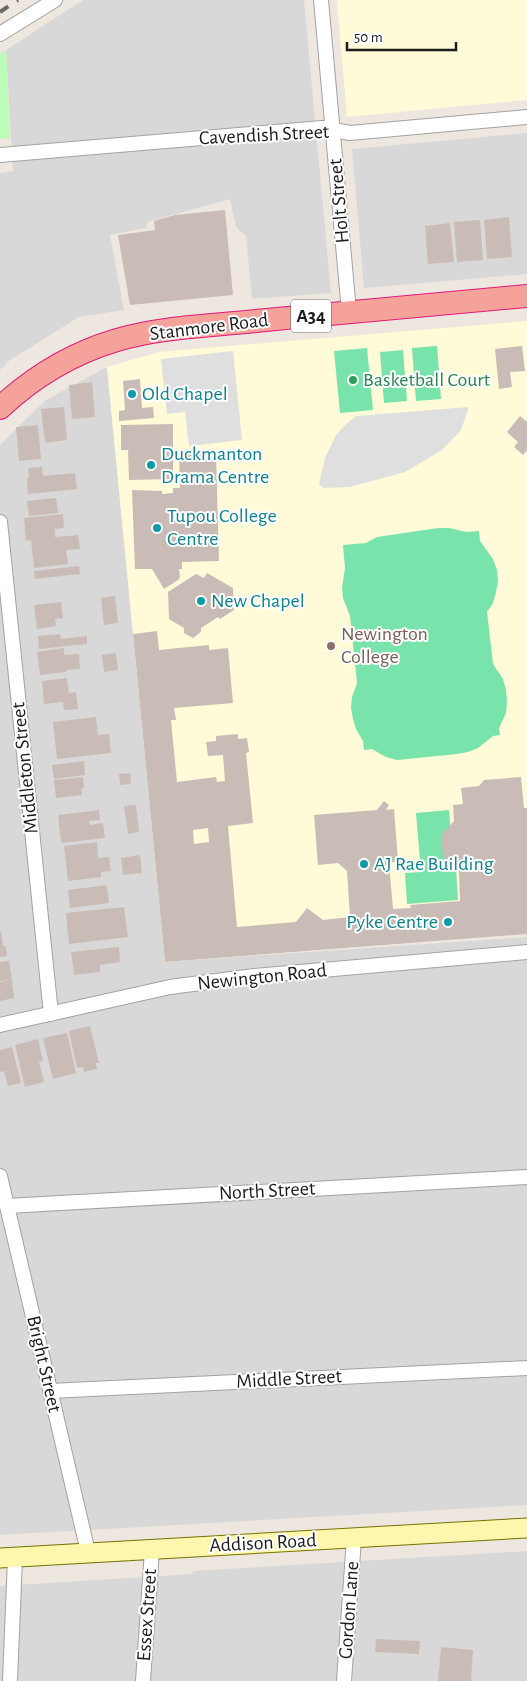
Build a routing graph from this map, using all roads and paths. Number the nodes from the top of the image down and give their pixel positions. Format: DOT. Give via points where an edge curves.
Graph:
graph roads {
  1 [pos="55,0"];
  2 [pos="321,0"];
  3 [pos="0,34"];
  4 [pos="527,117"];
  5 [pos="333,130"];
  6 [pos="0,155"];
  7 [pos="527,296"];
  8 [pos="349,312"];
  9 [pos="1,411"];
  10 [pos="0,522"];
  11 [pos="527,952"];
  12 [pos="51,1014"];
  13 [pos="0,1025"];
  14 [pos="0,1176"];
  15 [pos="527,1177"];
  16 [pos="7,1206"];
  17 [pos="527,1368"];
  18 [pos="50,1391"];
  19 [pos="527,1528"];
  20 [pos="354,1538"];
  21 [pos="152,1550"];
  22 [pos="88,1552"];
  23 [pos="8,1558"];
  24 [pos="10,1681"];
  25 [pos="143,1681"];
  26 [pos="344,1681"];
  1 -- 3 [label="street"];
  2 -- 5 [label="street, Holt Street"];
  4 -- 5 [label="street, Cavendish Street" via="350,133"];
  5 -- 6 [label="street, Cavendish Street" via="322,128"];
  5 -- 8 [label="street, Holt Street"];
  7 -- 8 [label="highway, Stanmore Road / A34"];
  8 -- 9 [label="highway, Stanmore Road / A34" via="162,331 116,340 59,363 20,390"];
  10 -- 12 [label="street, Middleton Street"];
  11 -- 12 [label="street, Newington Road" via="254,976 170,987"];
  12 -- 13 [label="street, Newington Road"];
  14 -- 16 [label="street, Bright Street"];
  15 -- 16 [label="street, North Street"];
  16 -- 18 [label="street, Bright Street"];
  17 -- 18 [label="street, Middle Street"];
  18 -- 22 [label="street, Bright Street"];
  19 -- 20 [label="main road, Addison Road"];
  20 -- 21 [label="main road, Addison Road"];
  20 -- 26 [label="street, Gordon Lane"];
  21 -- 22 [label="main road, Addison Road"];
  21 -- 25 [label="street, Essex Street"];
  22 -- 23 [label="main road, Addison Road"];
  23 -- 24 [label="street"];
}
